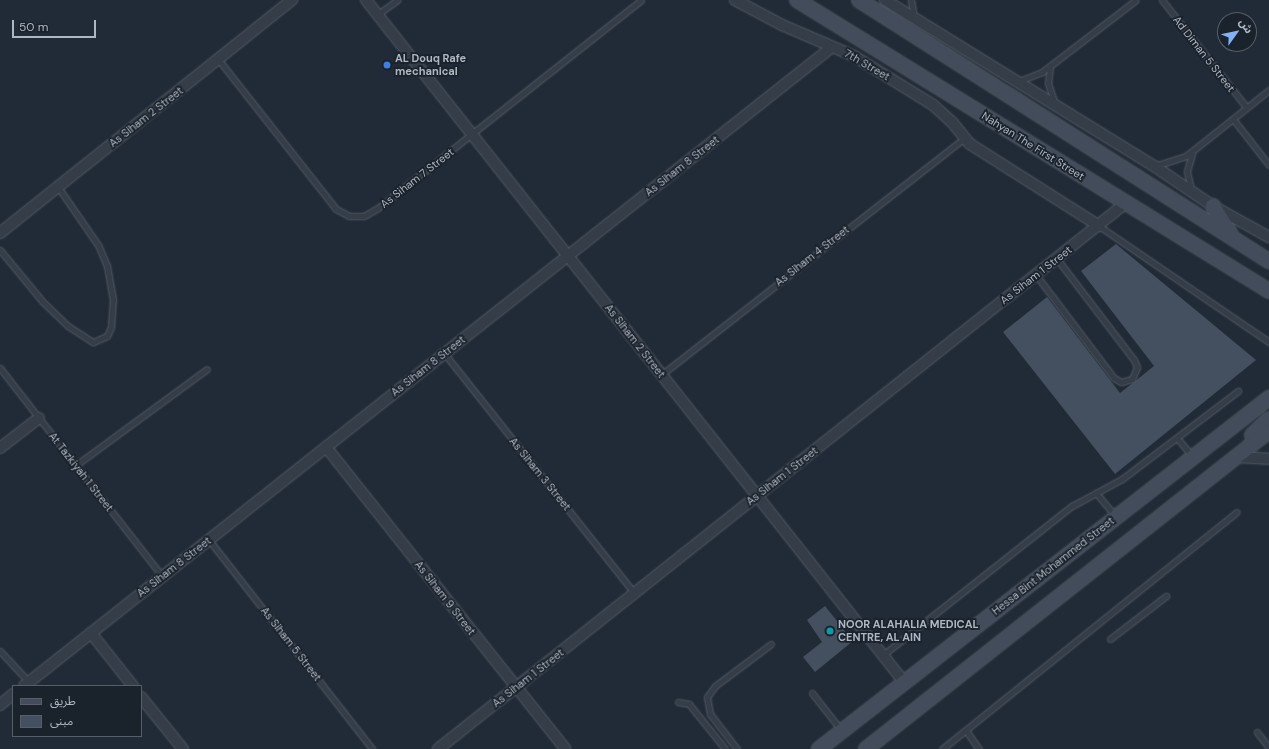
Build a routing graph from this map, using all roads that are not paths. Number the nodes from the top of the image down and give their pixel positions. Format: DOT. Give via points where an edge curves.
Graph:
graph roads {
  1 [pos="292,0"];
  2 [pos="366,0"];
  3 [pos="397,0"];
  4 [pos="641,0"];
  5 [pos="735,0"];
  6 [pos="797,0"];
  7 [pos="859,0"];
  8 [pos="885,0"];
  9 [pos="911,0"];
  10 [pos="1136,0"];
  11 [pos="1162,0"];
  12 [pos="378,14"];
  13 [pos="914,18"];
  14 [pos="832,47"];
  15 [pos="218,59"];
  16 [pos="1050,67"];
  17 [pos="1016,81"];
  18 [pos="1269,90"];
  19 [pos="1056,106"];
  20 [pos="1247,108"];
  21 [pos="1233,119"];
  22 [pos="472,134"];
  23 [pos="964,138"];
  24 [pos="1192,151"];
  25 [pos="1269,165"];
  26 [pos="1154,166"];
  27 [pos="58,187"];
  28 [pos="1192,192"];
  29 [pos="1126,203"];
  30 [pos="1213,206"];
  31 [pos="1099,226"];
  32 [pos="0,233"];
  33 [pos="1269,237"];
  34 [pos="1233,238"];
  35 [pos="0,250"];
  36 [pos="567,256"];
  37 [pos="1057,259"];
  38 [pos="1269,261"];
  39 [pos="1036,275"];
  40 [pos="1269,291"];
  41 [pos="1269,342"];
  42 [pos="444,353"];
  43 [pos="0,368"];
  44 [pos="207,369"];
  45 [pos="661,375"];
  46 [pos="1269,390"];
  47 [pos="1238,391"];
  48 [pos="1269,398"];
  49 [pos="1251,412"];
  50 [pos="39,418"];
  51 [pos="1269,419"];
  52 [pos="1269,431"];
  53 [pos="1177,438"];
  54 [pos="326,447"];
  55 [pos="0,448"];
  56 [pos="1193,457"];
  57 [pos="1234,457"];
  58 [pos="1269,459"];
  59 [pos="76,465"];
  60 [pos="1096,493"];
  61 [pos="757,496"];
  62 [pos="1237,512"];
  63 [pos="1116,517"];
  64 [pos="209,540"];
  65 [pos="162,576"];
  66 [pos="636,594"];
  67 [pos="1166,596"];
  68 [pos="90,633"];
  69 [pos="1110,639"];
  70 [pos="771,644"];
  71 [pos="0,651"];
  72 [pos="883,655"];
  73 [pos="904,682"];
  74 [pos="26,684"];
  75 [pos="132,685"];
  76 [pos="516,687"];
  77 [pos="812,693"];
  78 [pos="12,695"];
  79 [pos="142,697"];
  80 [pos="678,702"];
  81 [pos="0,705"];
  82 [pos="842,731"];
  83 [pos="967,732"];
  84 [pos="1257,732"];
  85 [pos="1269,748"];
  86 [pos="183,749"];
  87 [pos="372,749"];
  88 [pos="438,749"];
  89 [pos="565,749"];
  90 [pos="725,749"];
  91 [pos="737,749"];
  92 [pos="819,749"];
  93 [pos="866,749"];
  94 [pos="942,749"];
  95 [pos="979,749"];
  1 -- 15 [label="street, As Siham 2 Street"];
  2 -- 12 [label="street, As Siham 2 Street"];
  3 -- 12 [label="lane"];
  4 -- 22 [label="lane, As Siham 7 Street"];
  5 -- 14 [label="street, 7th Street" via="782,25"];
  6 -- 29 [label="main road, Nahyan The First Street"];
  7 -- 34 [label="main road"];
  8 -- 13 [label="street"];
  9 -- 13 [label="lane"];
  10 -- 16 [label="lane"];
  11 -- 20 [label="lane, Ad Diman 5 Street"];
  12 -- 22 [label="street, As Siham 2 Street"];
  13 -- 17 [label="street"];
  14 -- 23 [label="street, 7th Street" via="854,56 933,105 952,122"];
  14 -- 36 [label="street, As Siham 8 Street"];
  15 -- 22 [label="lane, As Siham 7 Street" via="331,204 349,216 371,213"];
  15 -- 27 [label="street, As Siham 2 Street"];
  16 -- 17 [label="lane" via="1034,77"];
  16 -- 19 [label="lane" via="1048,83"];
  17 -- 19 [label="street"];
  18 -- 20 [label="lane"];
  19 -- 26 [label="street"];
  20 -- 21 [label="lane"];
  21 -- 24 [label="lane"];
  21 -- 25 [label="lane"];
  22 -- 36 [label="street, As Siham 2 Street"];
  23 -- 31 [label="street, 7th Street"];
  23 -- 45 [label="lane, As Siham 4 Street"];
  24 -- 26 [label="lane" via="1178,160"];
  24 -- 28 [label="lane" via="1187,172"];
  26 -- 28 [label="street"];
  27 -- 32 [label="street, As Siham 2 Street"];
  27 -- 35 [label="lane" via="98,245 107,266 113,300 108,336 93,342 68,326 42,301"];
  28 -- 30 [label="street"];
  29 -- 31 [label="street, As Siham 1 Street"];
  29 -- 40 [label="main road, Nahyan The First Street"];
  30 -- 33 [label="street"];
  30 -- 34 [label="main road"];
  31 -- 37 [label="street, As Siham 1 Street"];
  31 -- 41 [label="lane"];
  34 -- 38 [label="main road"];
  36 -- 42 [label="street, As Siham 8 Street"];
  36 -- 45 [label="street, As Siham 2 Street"];
  37 -- 39 [label="street, As Siham 1 Street"];
  37 -- 39 [label="lane" via="1134,360 1137,367 1132,379 1125,382 1114,378"];
  39 -- 61 [label="street, As Siham 1 Street"];
  42 -- 54 [label="street, As Siham 8 Street"];
  42 -- 66 [label="lane, As Siham 3 Street"];
  43 -- 50 [label="lane, At Tazkiyah 1 Street"];
  44 -- 59 [label="lane"];
  45 -- 61 [label="street, As Siham 2 Street"];
  46 -- 49 [label="main road"];
  47 -- 53 [label="lane"];
  48 -- 49 [label="main road, Hessa Bint Mohammed Street"];
  49 -- 56 [label="main road, Hessa Bint Mohammed Street"];
  50 -- 55 [label="street"];
  50 -- 59 [label="lane, At Tazkiyah 1 Street"];
  51 -- 57 [label="main road"];
  52 -- 57 [label="main road"];
  53 -- 56 [label="lane"];
  53 -- 60 [label="lane" via="1122,479"];
  54 -- 64 [label="street, As Siham 8 Street"];
  54 -- 76 [label="street, As Siham 9 Street"];
  56 -- 63 [label="main road, Hessa Bint Mohammed Street"];
  57 -- 58 [label="street"];
  57 -- 93 [label="main road"];
  59 -- 65 [label="lane, At Tazkiyah 1 Street"];
  60 -- 63 [label="lane"];
  60 -- 72 [label="lane" via="1072,506"];
  61 -- 66 [label="street, As Siham 1 Street"];
  61 -- 72 [label="street, As Siham 2 Street"];
  62 -- 83 [label="lane" via="1098,622"];
  63 -- 73 [label="main road, Hessa Bint Mohammed Street"];
  64 -- 65 [label="street, As Siham 8 Street"];
  64 -- 87 [label="lane, As Siham 5 Street"];
  65 -- 68 [label="street, As Siham 8 Street"];
  66 -- 76 [label="street, As Siham 1 Street"];
  67 -- 69 [label="lane"];
  68 -- 74 [label="street, As Siham 8 Street"];
  68 -- 75 [label="street"];
  70 -- 91 [label="lane" via="715,686 707,697 710,714"];
  71 -- 74 [label="lane"];
  72 -- 73 [label="street, As Siham 2 Street"];
  73 -- 82 [label="main road, Hessa Bint Mohammed Street"];
  76 -- 88 [label="street, As Siham 1 Street"];
  76 -- 89 [label="street, As Siham 9 Street"];
  77 -- 82 [label="lane"];
  78 -- 81 [label="street"];
  79 -- 86 [label="street"];
  80 -- 90 [label="lane" via="689,704"];
  82 -- 92 [label="main road, Hessa Bint Mohammed Street"];
  83 -- 94 [label="lane"];
  83 -- 95 [label="lane"];
  84 -- 85 [label="lane"];
}
